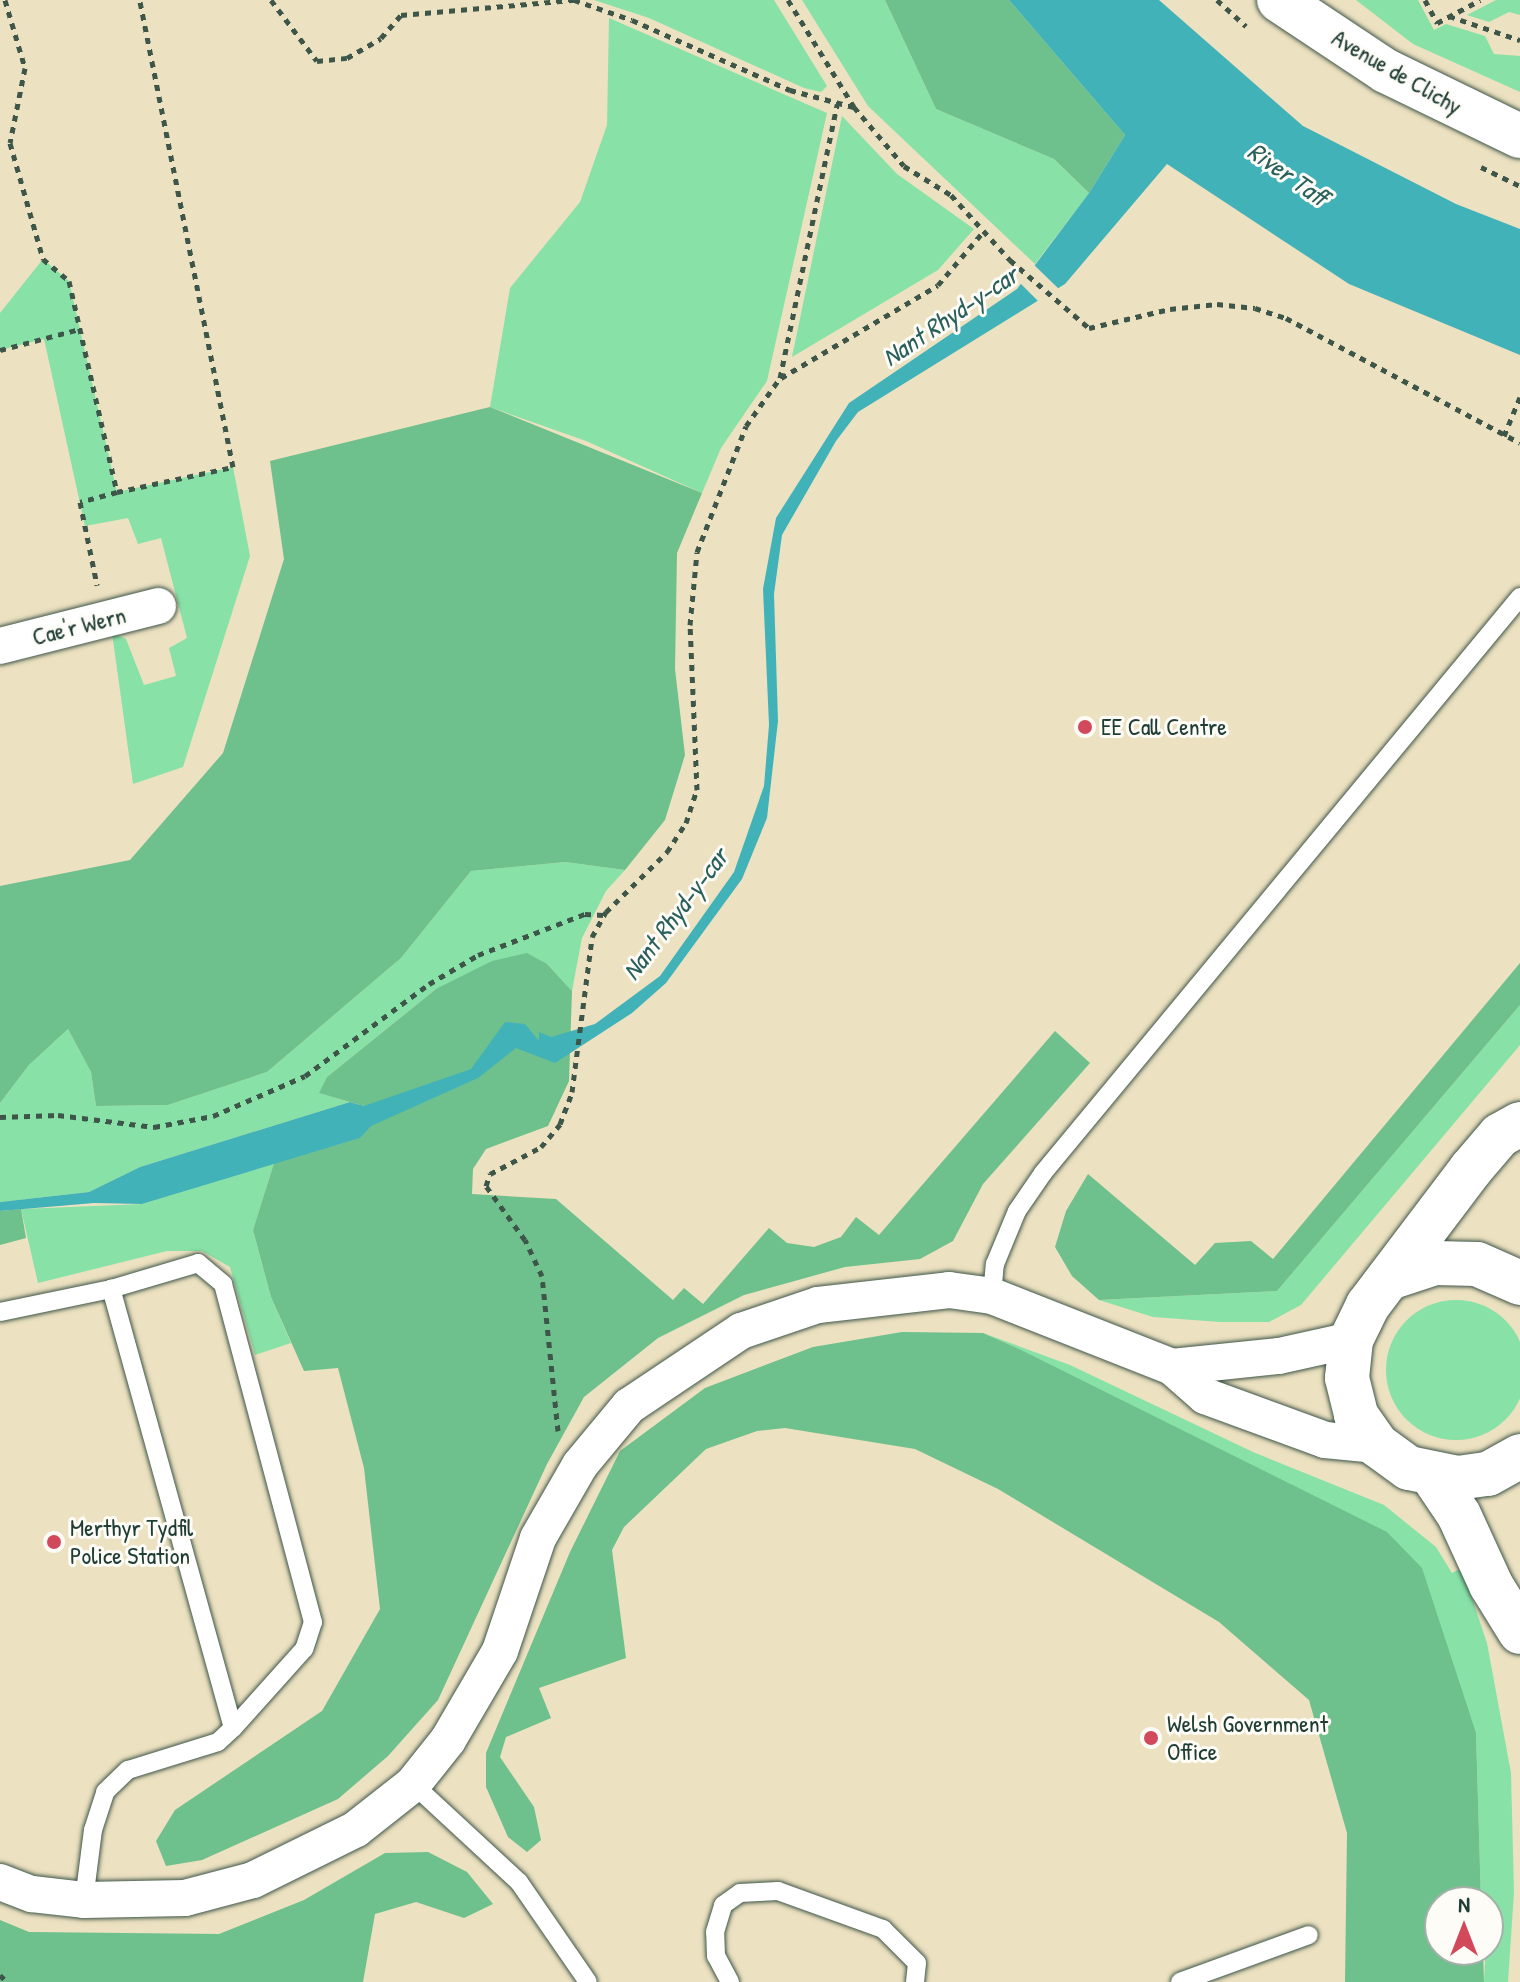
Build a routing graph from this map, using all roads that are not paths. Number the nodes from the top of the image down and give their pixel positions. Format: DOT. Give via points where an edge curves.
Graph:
graph roads {
  1 [pos="1279,0"];
  2 [pos="1520,136"];
  3 [pos="1520,597"];
  4 [pos="158,606"];
  5 [pos="0,646"];
  6 [pos="1520,1124"];
  7 [pos="1389,1278"];
  8 [pos="1520,1283"];
  9 [pos="111,1289"];
  10 [pos="992,1296"];
  11 [pos="0,1312"];
  12 [pos="1351,1340"];
  13 [pos="1172,1367"];
  14 [pos="1377,1445"];
  15 [pos="1520,1456"];
  16 [pos="1432,1475"];
  17 [pos="1520,1632"];
  18 [pos="233,1728"];
  19 [pos="413,1784"];
  20 [pos="0,1882"];
  21 [pos="84,1900"];
  22 [pos="1309,1935"];
  23 [pos="588,1982"];
  24 [pos="730,1982"];
  25 [pos="915,1982"];
  26 [pos="1180,1982"];
  1 -- 2 [label="main road, Avenue de Clichy" via="1386,71"];
  3 -- 10 [label="lane" via="1043,1173 1017,1211 995,1264"];
  4 -- 5 [label="street, Cae'r Wern"];
  6 -- 7 [label="main road" via="1500,1135 1471,1169"];
  7 -- 8 [label="main road" via="1435,1263 1477,1264"];
  7 -- 12 [label="main road"];
  9 -- 11 [label="lane"];
  9 -- 18 [label="lane"];
  9 -- 18 [label="lane" via="198,1263 223,1284 313,1622 304,1649"];
  10 -- 13 [label="street"];
  10 -- 19 [label="street" via="949,1290 818,1305 741,1331 629,1406 580,1465 538,1538 500,1651 448,1740"];
  12 -- 13 [label="street" via="1279,1356"];
  12 -- 14 [label="main road" via="1347,1378 1356,1415"];
  13 -- 14 [label="street" via="1205,1396 1325,1440"];
  14 -- 16 [label="main road" via="1409,1468"];
  15 -- 16 [label="main road" via="1488,1474"];
  16 -- 17 [label="main road"];
  18 -- 21 [label="lane" via="218,1742 128,1770 105,1792 93,1830"];
  19 -- 21 [label="street" via="356,1829 253,1880 185,1898"];
  19 -- 23 [label="lane" via="519,1882"];
  20 -- 21 [label="street" via="32,1894"];
  22 -- 26 [label="lane"];
  24 -- 25 [label="lane" via="716,1956 715,1932 723,1905 740,1893 778,1891 883,1929 917,1963"];
}
